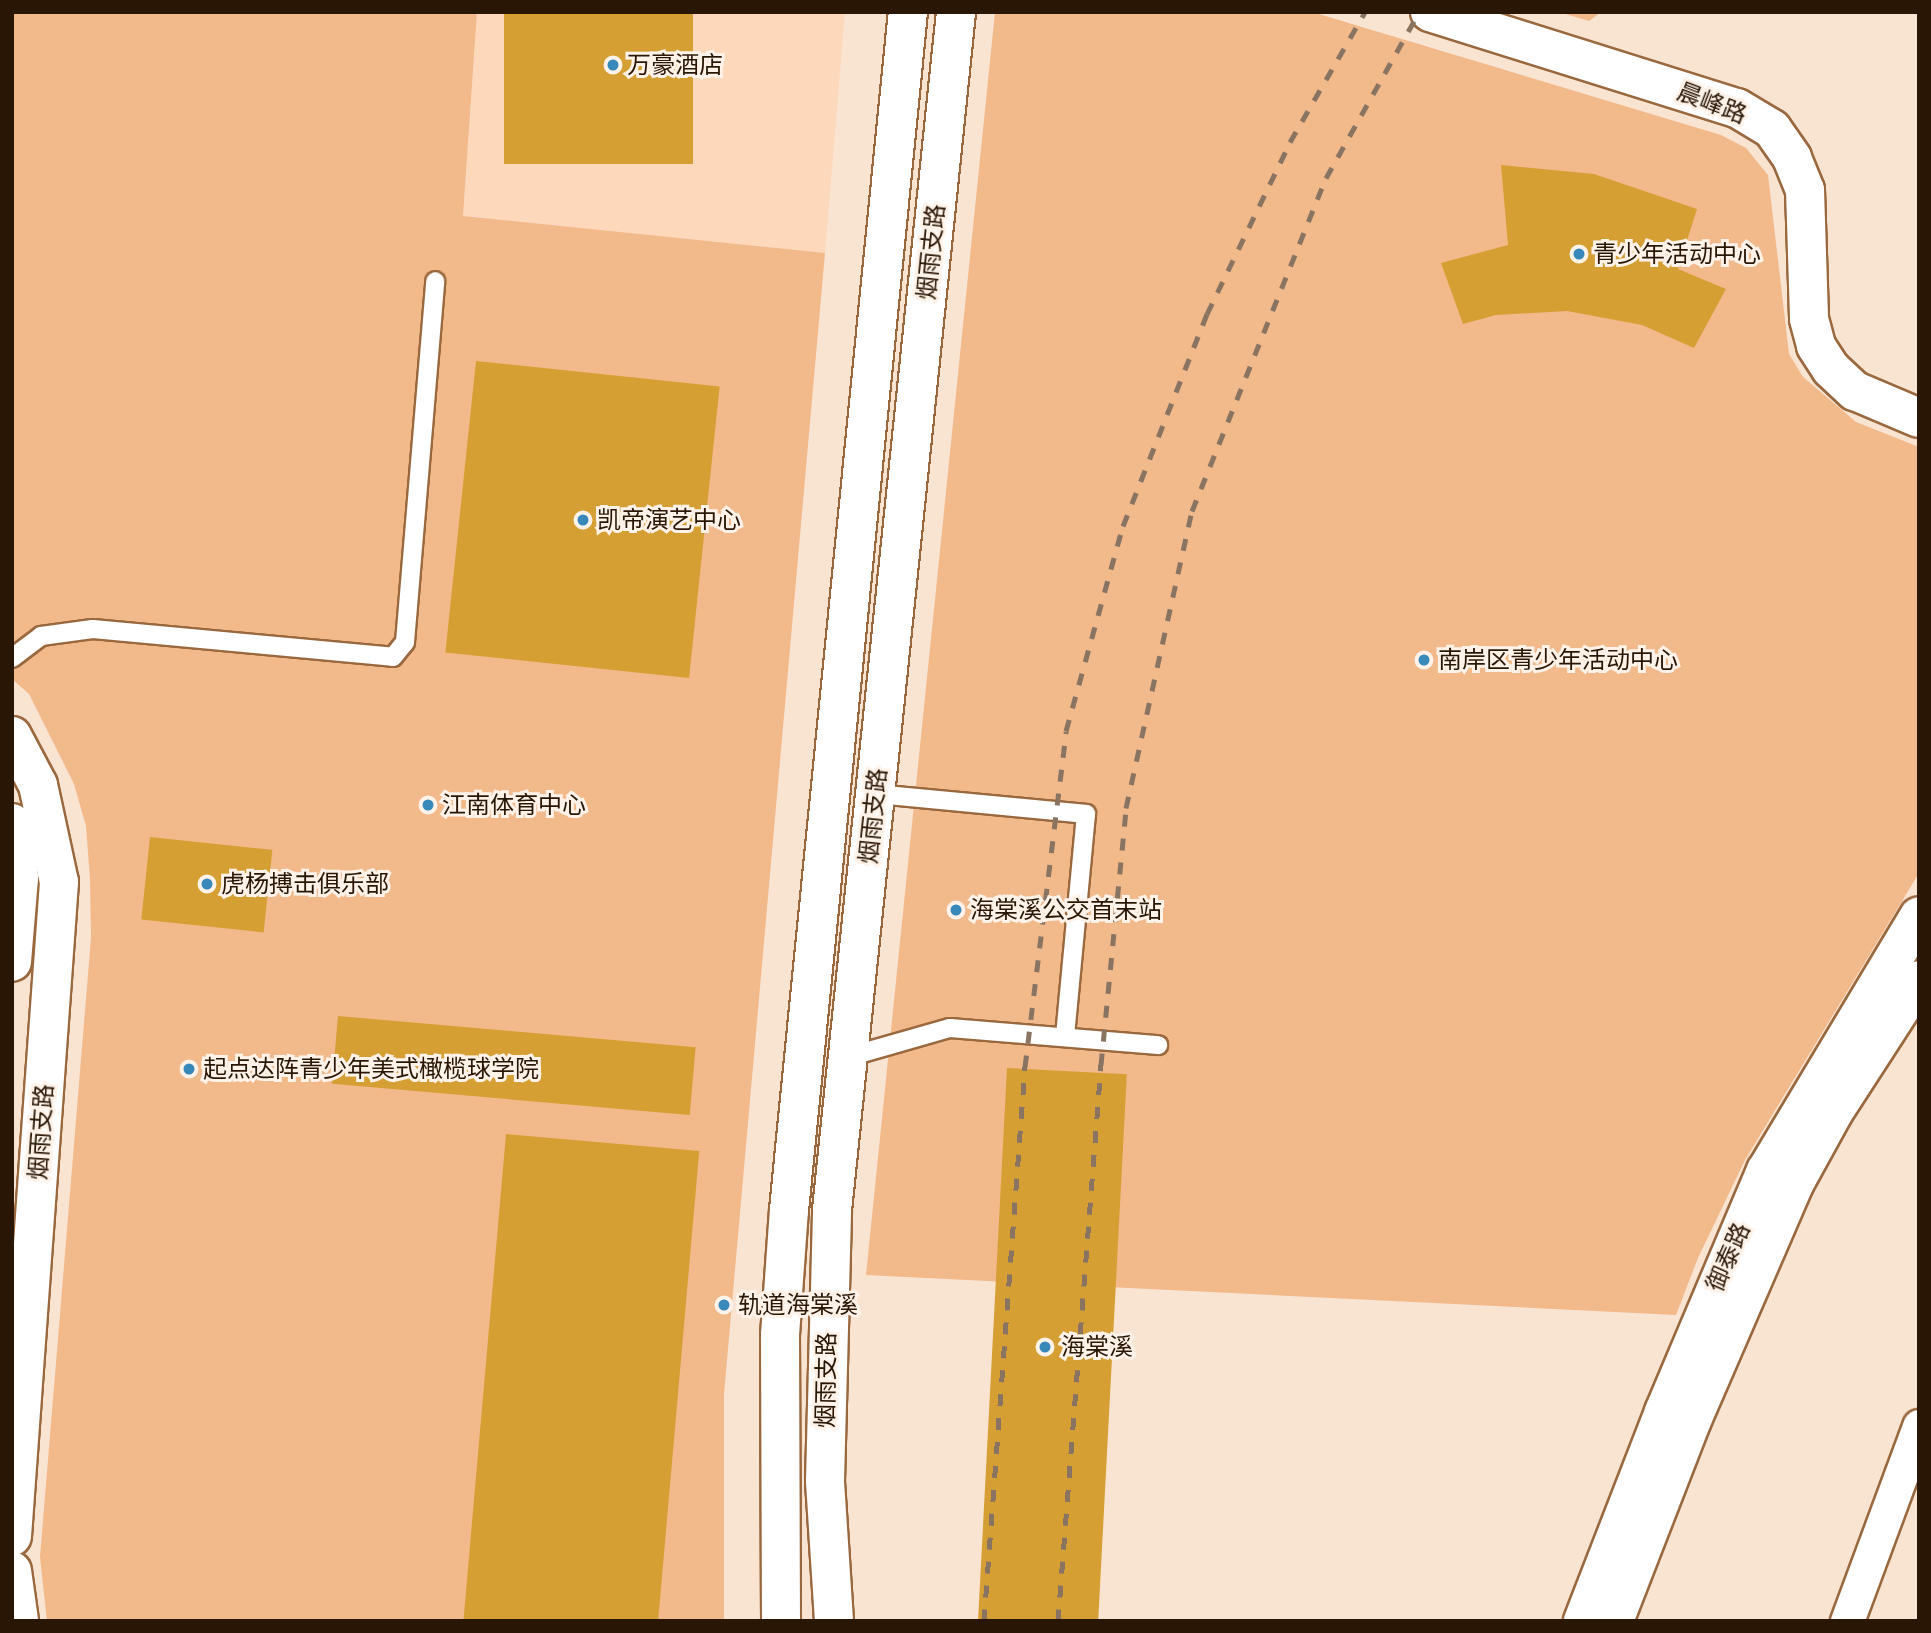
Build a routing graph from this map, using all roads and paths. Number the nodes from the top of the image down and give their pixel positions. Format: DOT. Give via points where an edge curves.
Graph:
graph roads {
  1 [pos="908,12"];
  2 [pos="956,12"];
  3 [pos="1430,12"];
  4 [pos="435,281"];
  5 [pos="1919,418"];
  6 [pos="12,658"];
  7 [pos="12,736"];
  8 [pos="876,794"];
  9 [pos="12,823"];
  10 [pos="1919,916"];
  11 [pos="12,962"];
  12 [pos="1919,980"];
  13 [pos="1065,1037"];
  14 [pos="1158,1045"];
  15 [pos="848,1058"];
  16 [pos="1919,1426"];
  17 [pos="778,1482"];
  18 [pos="12,1536"];
  19 [pos="12,1571"];
  20 [pos="19,1621"];
  21 [pos="764,1621"];
  22 [pos="781,1621"];
  23 [pos="834,1621"];
  24 [pos="1583,1621"];
  25 [pos="1614,1621"];
  26 [pos="1847,1621"];
  1 -- 17 [label="main road, 烟雨支路" via="789,1210"];
  2 -- 8 [label="main road, 烟雨支路"];
  3 -- 5 [label="main road, 晨峰路" via="1737,108 1772,129 1792,158 1805,190 1809,320 1816,346 1830,369 1855,391"];
  4 -- 6 [label="lane" via="405,642 393,657 93,629 41,636"];
  7 -- 18 [label="main road, 烟雨支路" via="38,785 59,882"];
  8 -- 13 [label="lane" via="1086,814"];
  8 -- 15 [label="main road, 烟雨支路"];
  9 -- 11 [label="main road" via="19,878"];
  10 -- 24 [label="main road, 御泰路" via="1766,1171 1664,1412"];
  12 -- 25 [label="main road, 御泰路" via="1832,1113 1794,1184 1692,1420"];
  13 -- 14 [label="lane"];
  13 -- 15 [label="lane" via="950,1028"];
  15 -- 23 [label="main road, 烟雨支路" via="832,1210 826,1341 825,1481"];
  16 -- 26 [label="street"];
  17 -- 21 [label="main road"];
  17 -- 22 [label="main road, 烟雨支路"];
  19 -- 20 [label="main road"];
}
